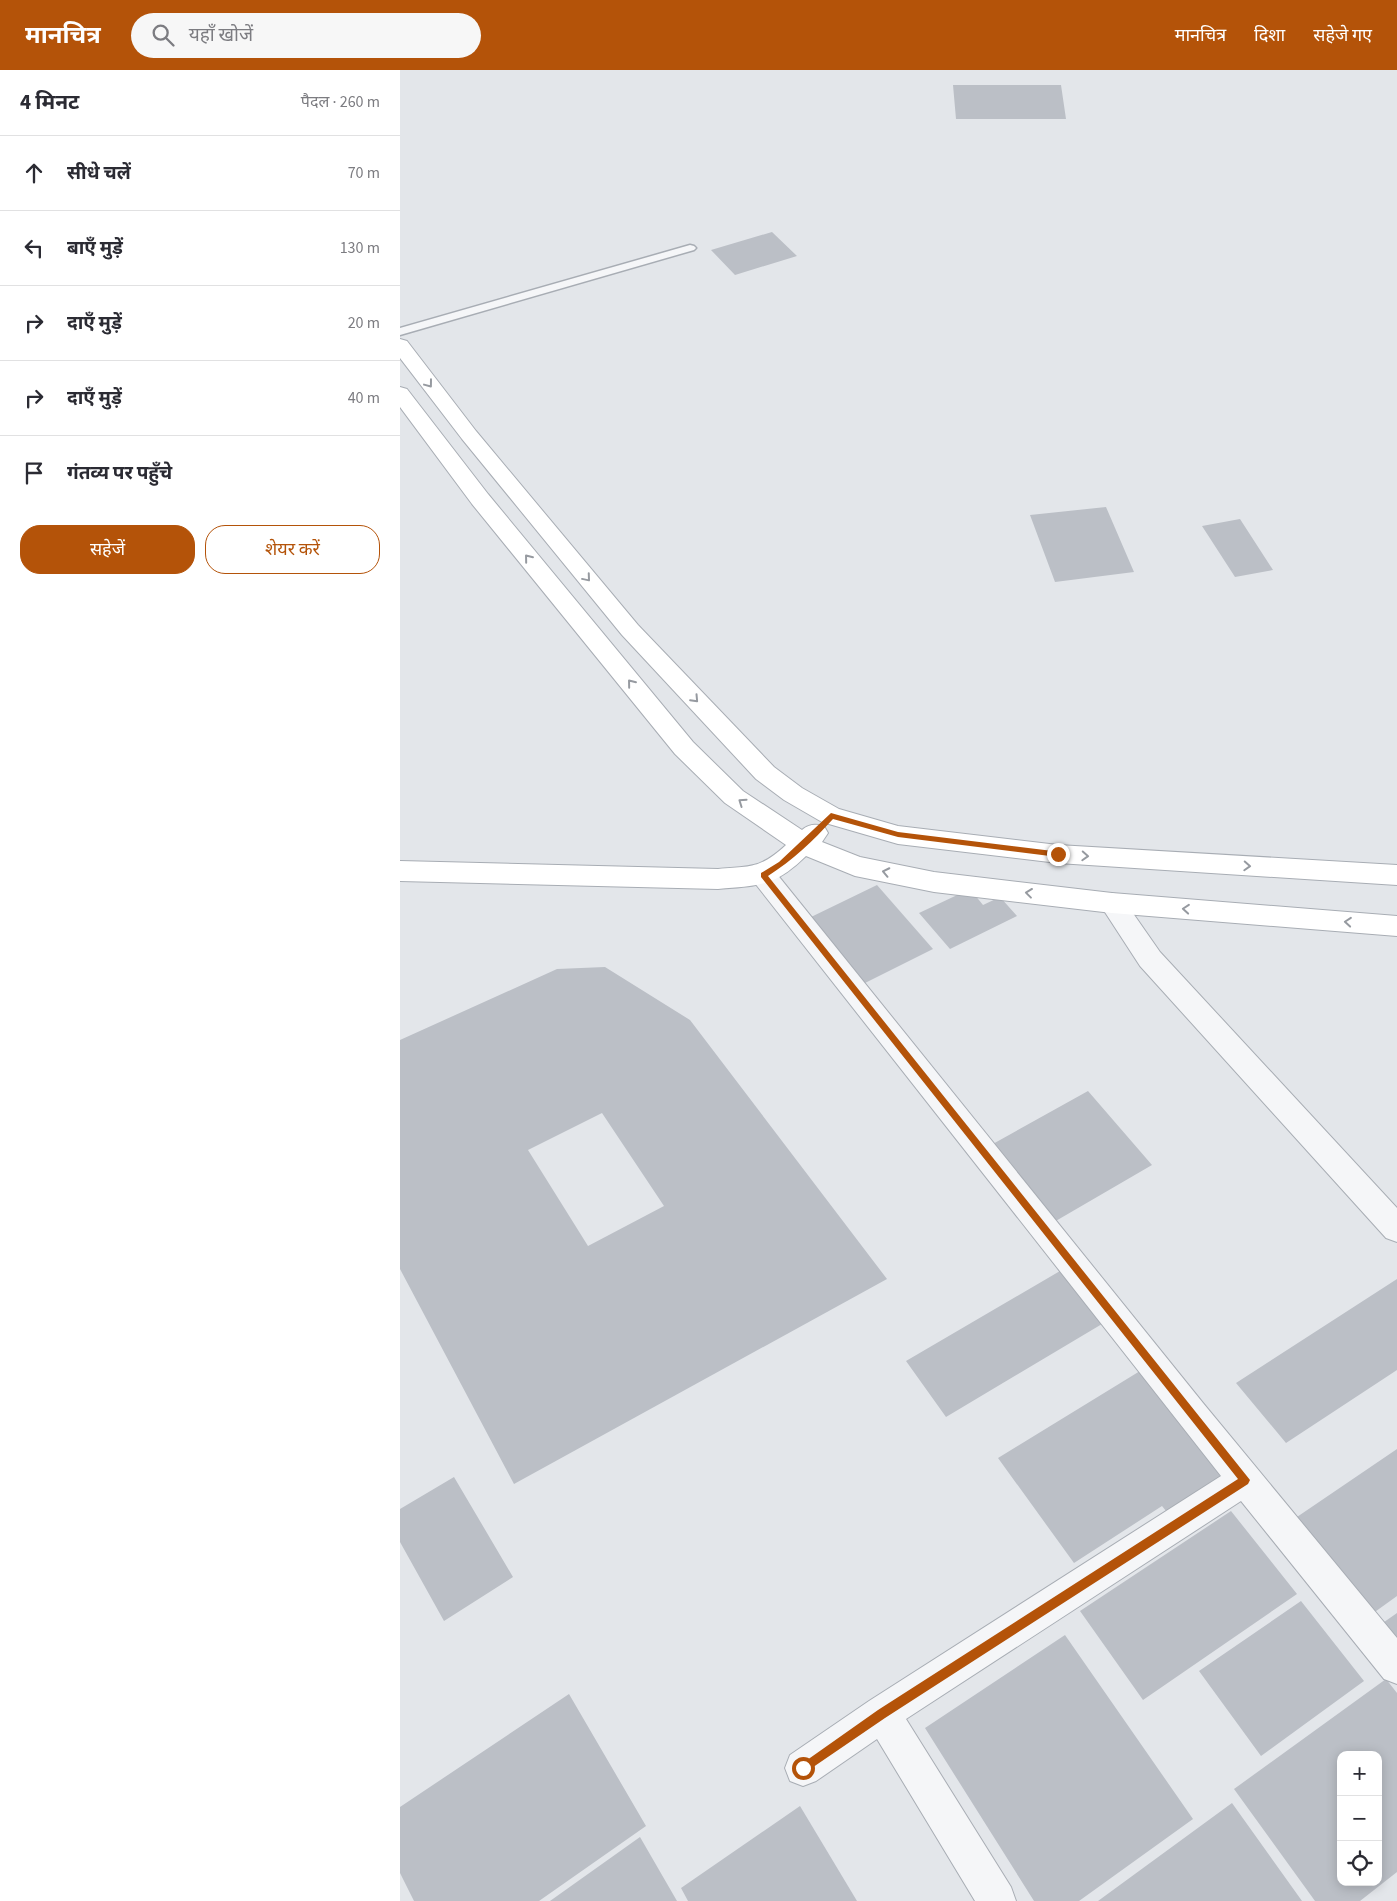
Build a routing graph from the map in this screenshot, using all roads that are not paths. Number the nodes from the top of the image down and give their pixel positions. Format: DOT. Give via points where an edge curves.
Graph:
graph roads {
  1 [pos="690,248"];
  2 [pos="400,332"];
  3 [pos="400,345"];
  4 [pos="400,393"];
  5 [pos="831,816"];
  6 [pos="804,845"];
  7 [pos="400,871"];
  8 [pos="1397,874"];
  9 [pos="763,875"];
  10 [pos="1112,903"];
  11 [pos="1397,926"];
  12 [pos="1397,1229"];
  13 [pos="1245,1480"];
  14 [pos="1397,1666"];
  15 [pos="882,1714"];
  16 [pos="803,1768"];
  17 [pos="997,1901"];
  1 -- 2 [label="lane"];
  3 -- 5 [label="main road, one-way" via="468,435 630,630 764,773"];
  6 -- 4 [label="main road, one-way" via="734,797 684,748 480,499"];
  5 -- 6 [label="main road"];
  5 -- 8 [label="main road, one-way" via="898,834 1058,854"];
  6 -- 9 [label="main road"];
  10 -- 6 [label="main road, one-way" via="934,882 855,866"];
  7 -- 9 [label="main road" via="718,879"];
  9 -- 13 [label="street"];
  11 -- 10 [label="main road, one-way"];
  10 -- 12 [label="street" via="1150,959"];
  13 -- 14 [label="street"];
  13 -- 15 [label="street"];
  15 -- 16 [label="street"];
  15 -- 17 [label="street"];
}
